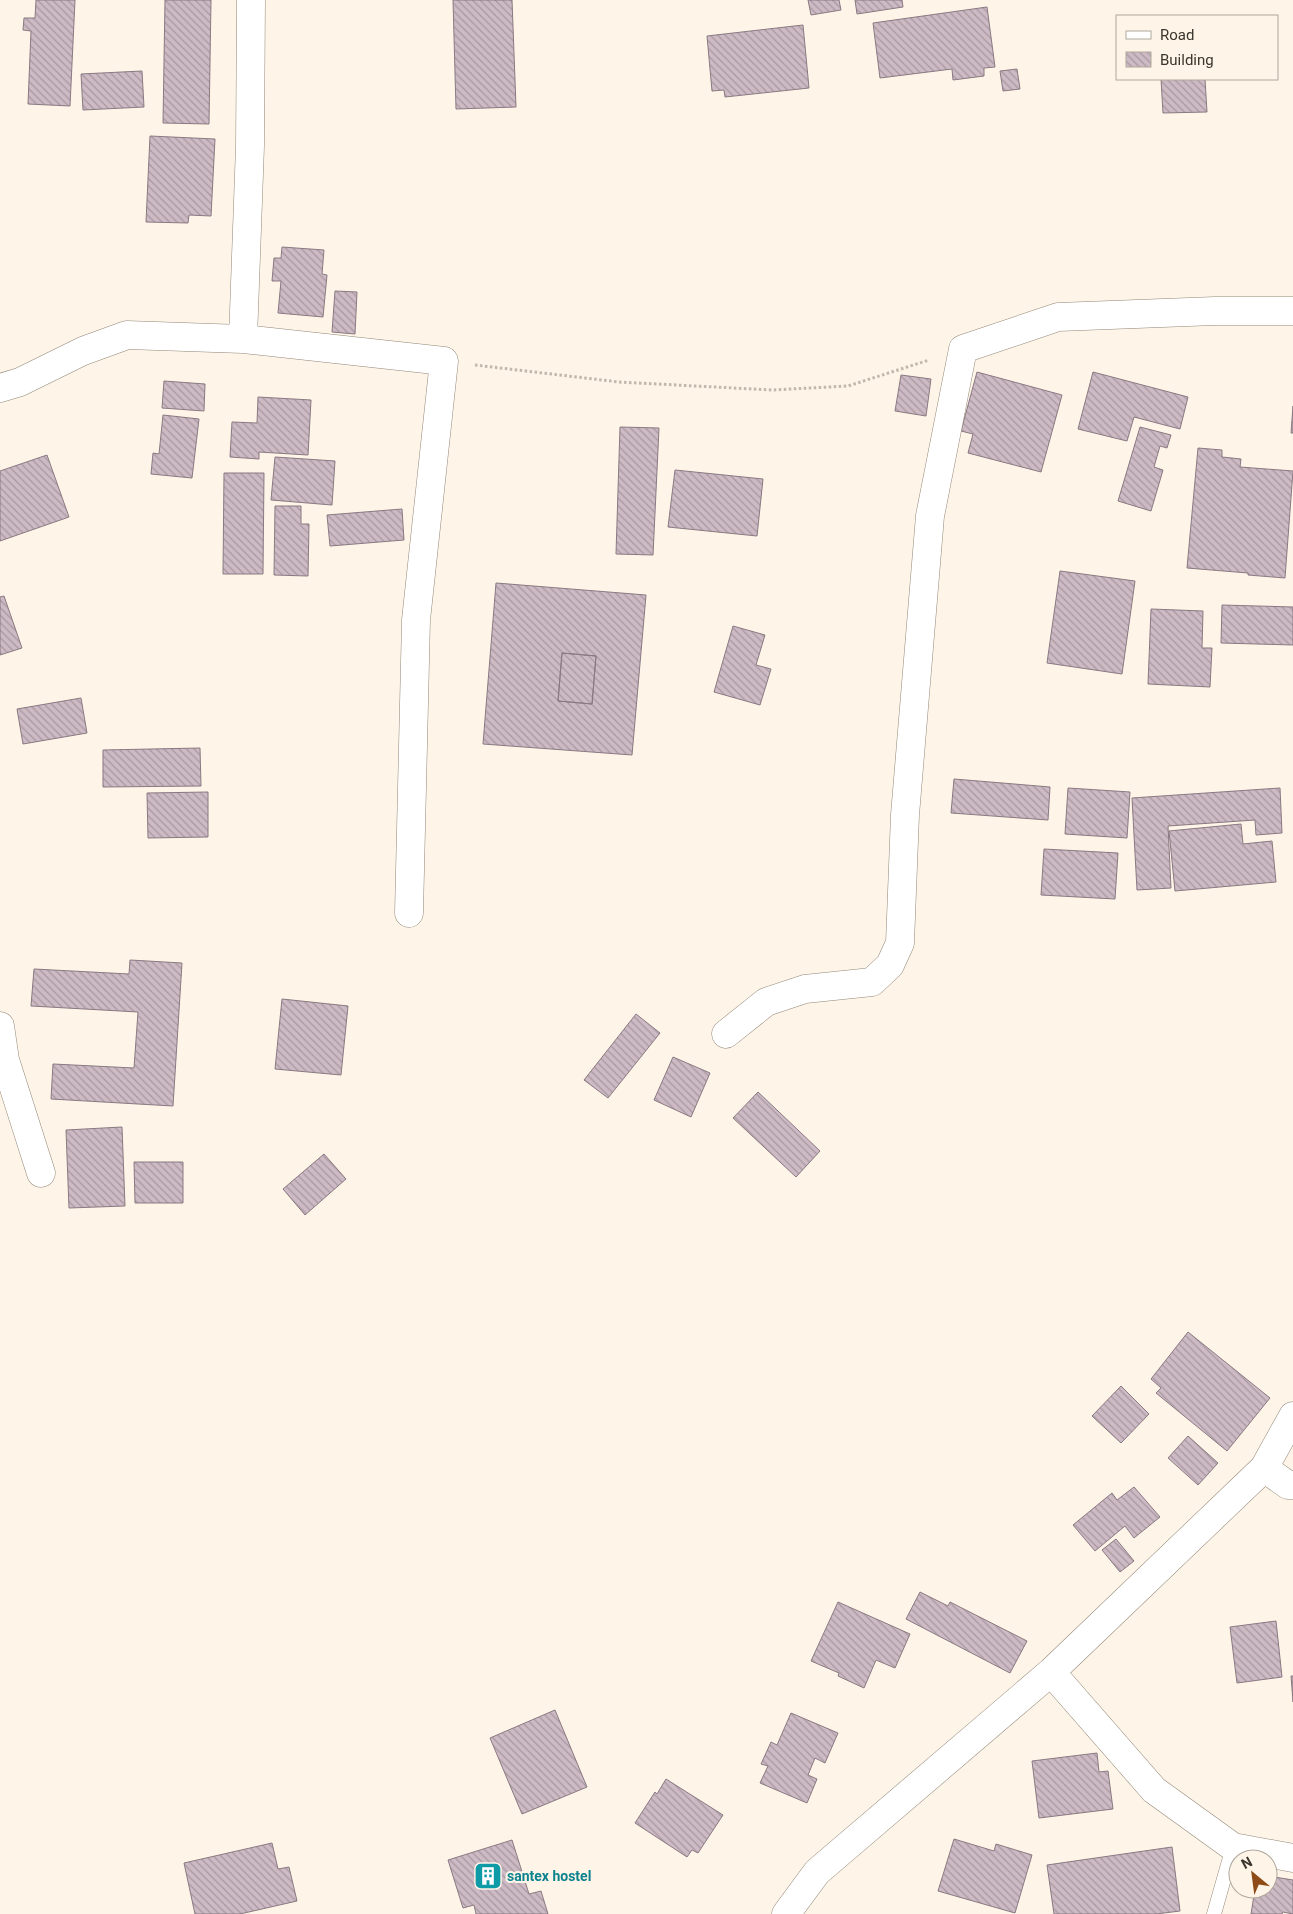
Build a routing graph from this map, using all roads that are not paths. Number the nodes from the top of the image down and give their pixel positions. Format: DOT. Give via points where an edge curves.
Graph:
graph roads {
  1 [pos="251,0"];
  2 [pos="1293,311"];
  3 [pos="243,340"];
  4 [pos="0,388"];
  5 [pos="409,913"];
  6 [pos="0,1026"];
  7 [pos="726,1034"];
  8 [pos="41,1173"];
  9 [pos="1293,1416"];
  10 [pos="1264,1468"];
  11 [pos="1293,1485"];
  12 [pos="1051,1672"];
  13 [pos="1233,1847"];
  14 [pos="1293,1858"];
  15 [pos="786,1914"];
  16 [pos="1214,1914"];
  1 -- 3 [label="street"];
  2 -- 7 [label="street" via="1058,317 962,350 930,516 905,815 900,943 890,965 872,982 805,989 774,999"];
  3 -- 4 [label="street" via="126,335"];
  3 -- 5 [label="street" via="444,361 416,620"];
  6 -- 8 [label="street" via="5,1060"];
  9 -- 10 [label="street"];
  10 -- 11 [label="street" via="1288,1485"];
  10 -- 12 [label="street"];
  12 -- 13 [label="street" via="1154,1790"];
  12 -- 15 [label="street" via="817,1872"];
  13 -- 14 [label="street"];
  13 -- 16 [label="lane"];
}
